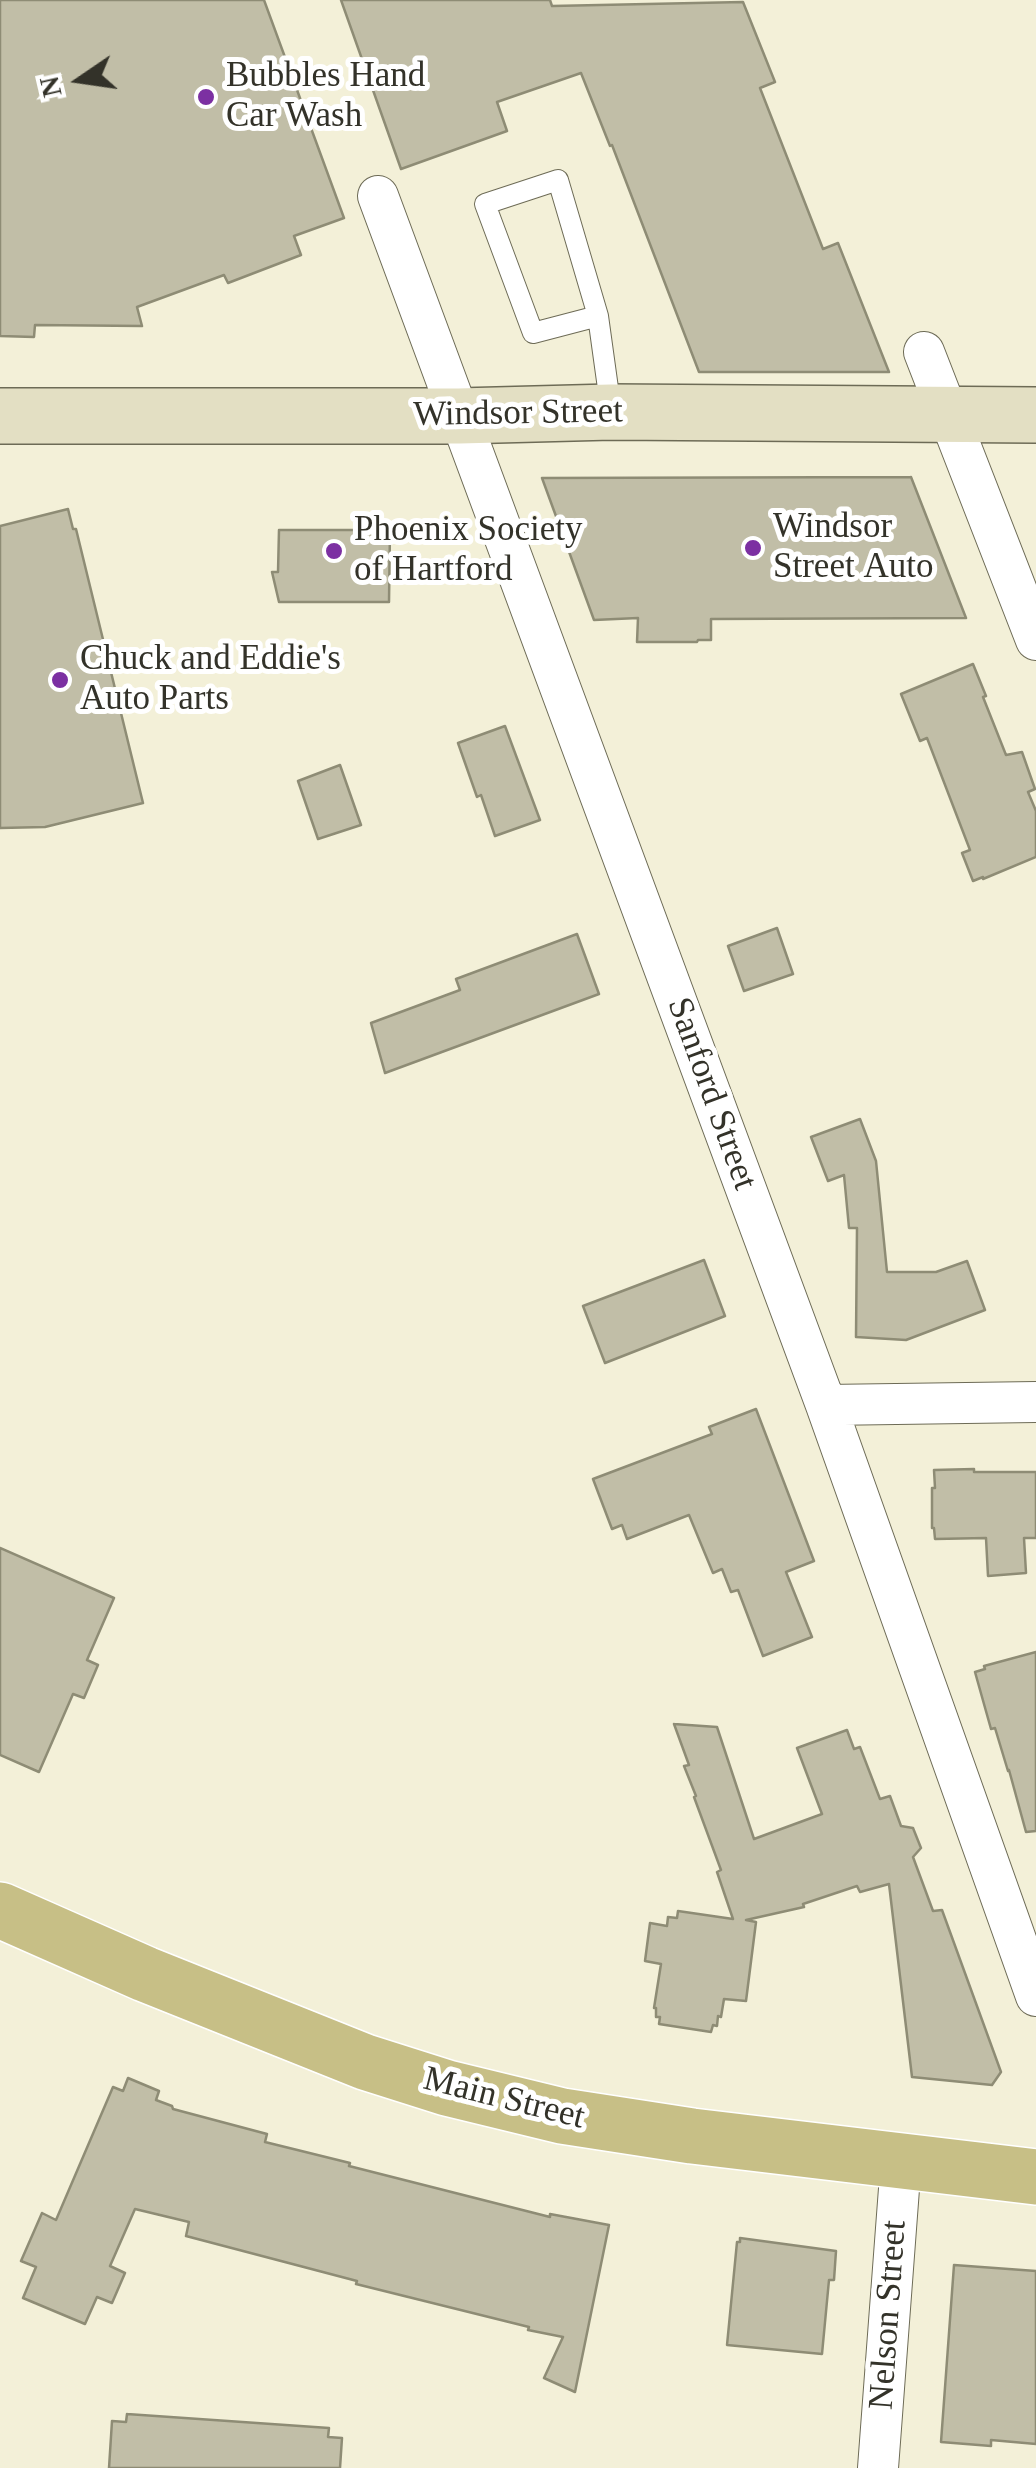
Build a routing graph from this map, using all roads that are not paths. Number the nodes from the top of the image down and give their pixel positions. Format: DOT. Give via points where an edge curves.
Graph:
graph roads {
  1 [pos="378,196"];
  2 [pos="598,316"];
  3 [pos="924,352"];
  4 [pos="611,412"];
  5 [pos="1036,415"];
  6 [pos="0,416"];
  7 [pos="459,416"];
  8 [pos="950,416"];
  9 [pos="1036,640"];
  10 [pos="1036,1402"];
  11 [pos="826,1405"];
  12 [pos="0,1910"];
  13 [pos="1036,1996"];
  14 [pos="901,2162"];
  15 [pos="1036,2177"];
  16 [pos="878,2468"];
  1 -- 7 [label="street, Sanford Street"];
  2 -- 2 [label="lane" via="558,180 485,204 534,333"];
  2 -- 4 [label="lane"];
  3 -- 8 [label="street"];
  4 -- 7 [label="main road, Windsor Street"];
  4 -- 8 [label="main road, Windsor Street"];
  5 -- 8 [label="main road, Windsor Street"];
  6 -- 7 [label="main road, Windsor Street"];
  7 -- 11 [label="street, Sanford Street"];
  8 -- 9 [label="street"];
  10 -- 11 [label="street"];
  11 -- 13 [label="street, Sanford Street"];
  12 -- 14 [label="main road, Main Street" via="273,2026 447,2088 562,2116"];
  14 -- 15 [label="main road, Main Street"];
  14 -- 16 [label="street, Nelson Street"];
}
